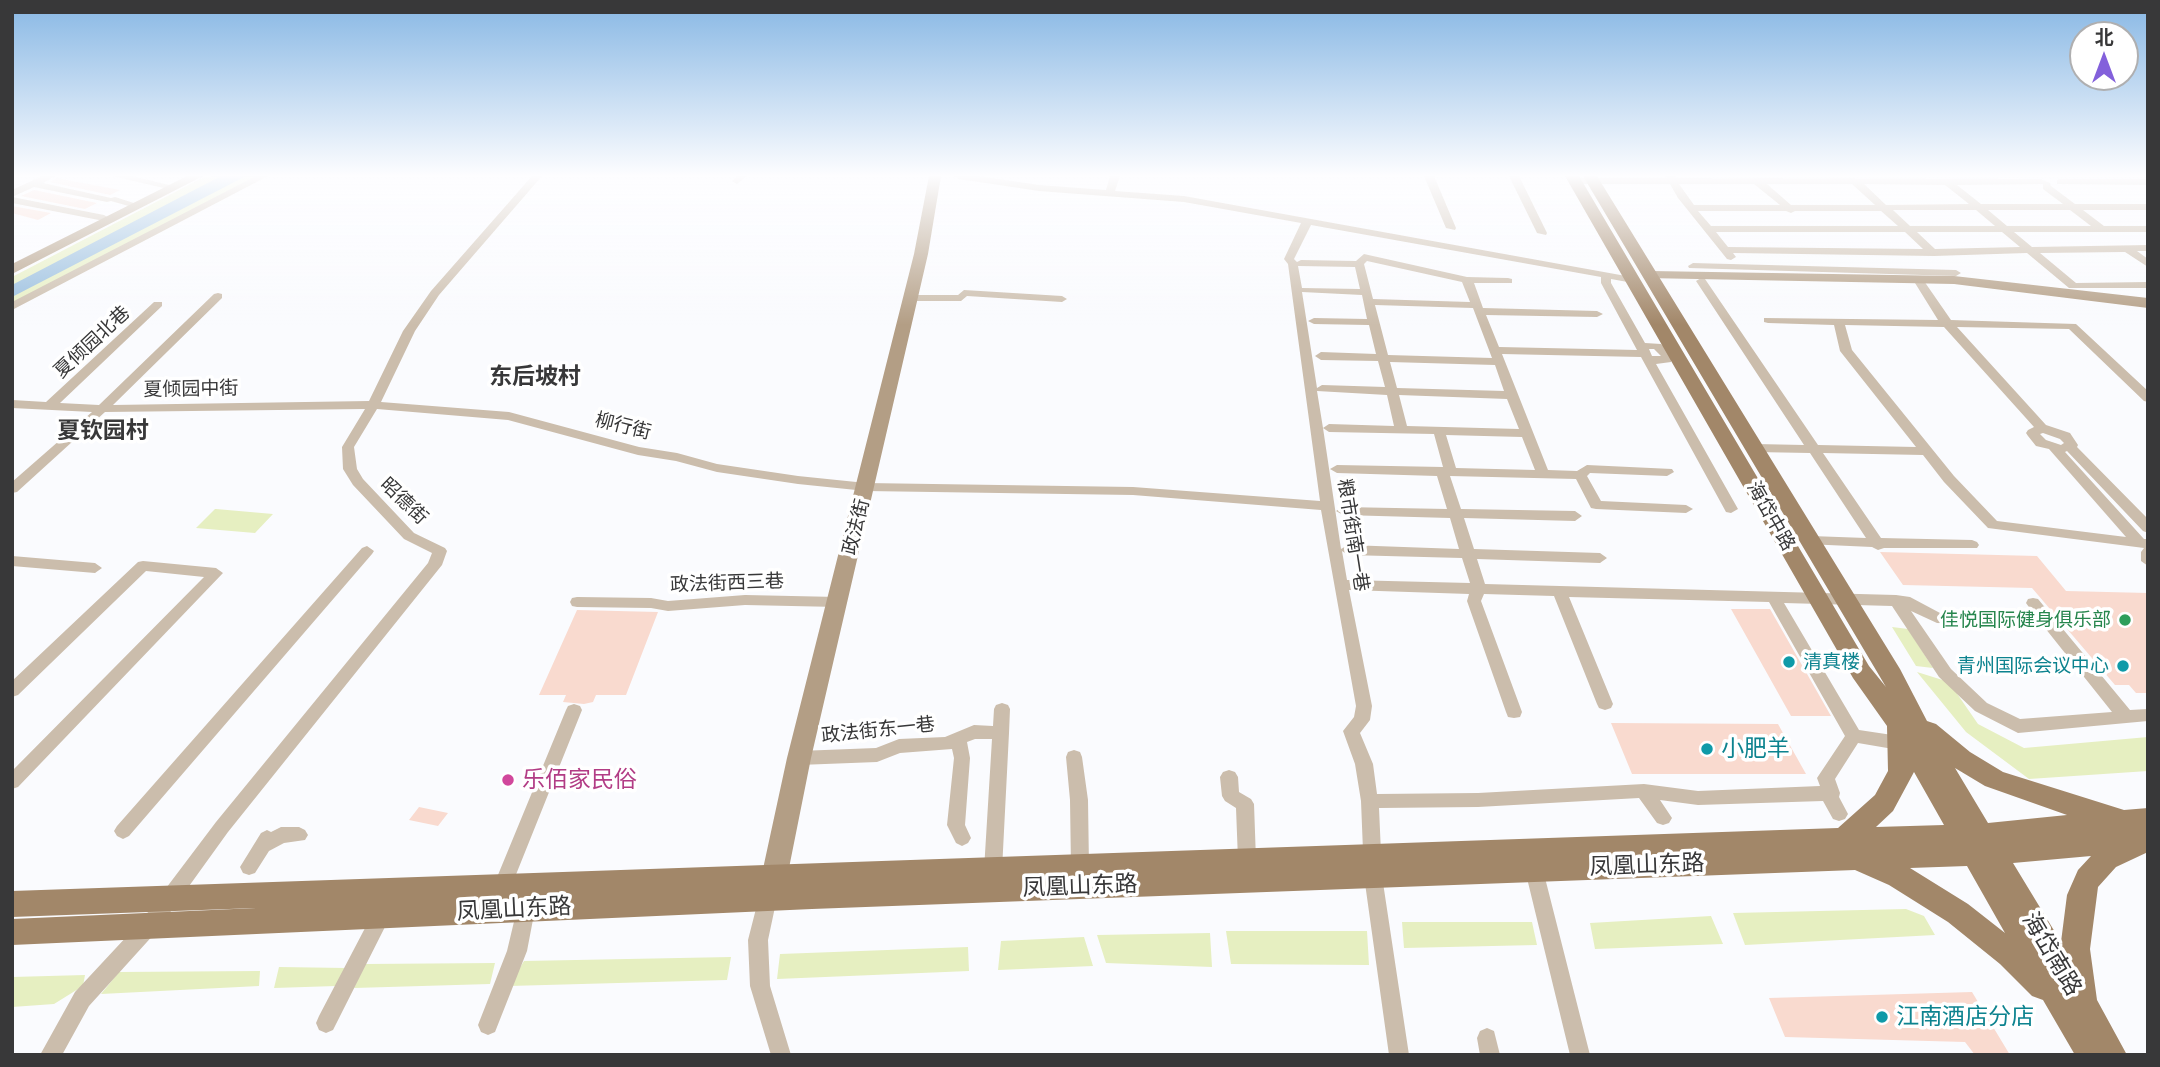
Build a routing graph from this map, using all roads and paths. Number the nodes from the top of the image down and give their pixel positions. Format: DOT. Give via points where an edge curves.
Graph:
graph roads {
  1 [pos="88,226"];
  2 [pos="99,226"];
  3 [pos="168,226"];
  4 [pos="494,226"];
  5 [pos="925,226"];
  6 [pos="1305,226"];
  7 [pos="1339,226"];
  8 [pos="1538,226"];
  9 [pos="1613,226"];
  10 [pos="1705,226"];
  11 [pos="1805,226"];
  12 [pos="1904,226"];
  13 [pos="2000,226"];
  14 [pos="2098,226"];
  15 [pos="2101,228"];
  16 [pos="1708,229"];
  17 [pos="1808,229"];
  18 [pos="2004,229"];
  19 [pos="2148,229"];
  20 [pos="1909,230"];
  21 [pos="1542,233"];
  22 [pos="2127,248"];
  23 [pos="2148,248"];
  24 [pos="1725,250"];
  25 [pos="1827,250"];
  26 [pos="1932,252"];
  27 [pos="2030,252"];
  28 [pos="1301,263"];
  29 [pos="12,264"];
  30 [pos="1359,264"];
  31 [pos="2148,264"];
  32 [pos="1693,266"];
  33 [pos="1741,269"];
  34 [pos="12,270"];
  35 [pos="1847,270"];
  36 [pos="1606,275"];
  37 [pos="1646,278"];
  38 [pos="1467,280"];
  39 [pos="1508,281"];
  40 [pos="1701,281"];
  41 [pos="1920,283"];
  42 [pos="2148,285"];
  43 [pos="1306,290"];
  44 [pos="218,296"];
  45 [pos="1367,297"];
  46 [pos="910,298"];
  47 [pos="1062,299"];
  48 [pos="158,304"];
  49 [pos="2148,305"];
  50 [pos="12,307"];
  51 [pos="1476,308"];
  52 [pos="1597,314"];
  53 [pos="1768,320"];
  54 [pos="1314,321"];
  55 [pos="1374,322"];
  56 [pos="1839,322"];
  57 [pos="1947,322"];
  58 [pos="1494,350"];
  59 [pos="1646,354"];
  60 [pos="1672,355"];
  61 [pos="1321,356"];
  62 [pos="1384,358"];
  63 [pos="1499,362"];
  64 [pos="1322,388"];
  65 [pos="1392,391"];
  66 [pos="1511,395"];
  67 [pos="2148,398"];
  68 [pos="12,404"];
  69 [pos="49,405"];
  70 [pos="371,405"];
  71 [pos="101,408"];
  72 [pos="1329,428"];
  73 [pos="2042,428"];
  74 [pos="1402,430"];
  75 [pos="1439,431"];
  76 [pos="1527,433"];
  77 [pos="2070,447"];
  78 [pos="1755,448"];
  79 [pos="2054,448"];
  80 [pos="1815,451"];
  81 [pos="1929,455"];
  82 [pos="1337,469"];
  83 [pos="1446,472"];
  84 [pos="1667,472"];
  85 [pos="1543,474"];
  86 [pos="1580,475"];
  87 [pos="866,487"];
  88 [pos="12,489"];
  89 [pos="1328,506"];
  90 [pos="1686,509"];
  91 [pos="1731,509"];
  92 [pos="1343,511"];
  93 [pos="1455,513"];
  94 [pos="1575,516"];
  95 [pos="2148,528"];
  96 [pos="1811,541"];
  97 [pos="1878,545"];
  98 [pos="1972,545"];
  99 [pos="2145,547"];
  100 [pos="1348,550"];
  101 [pos="367,551"];
  102 [pos="1468,553"];
  103 [pos="1600,558"];
  104 [pos="12,561"];
  105 [pos="2148,561"];
  106 [pos="95,568"];
  107 [pos="1341,585"];
  108 [pos="1479,588"];
  109 [pos="1559,591"];
  110 [pos="1773,597"];
  111 [pos="1819,598"];
  112 [pos="1846,598"];
  113 [pos="1896,600"];
  114 [pos="577,602"];
  115 [pos="838,602"];
  116 [pos="2033,603"];
  117 [pos="2048,623"];
  118 [pos="12,691"];
  119 [pos="1605,704"];
  120 [pos="1002,709"];
  121 [pos="574,710"];
  122 [pos="1514,712"];
  123 [pos="2148,715"];
  124 [pos="2127,718"];
  125 [pos="1903,729"];
  126 [pos="1001,733"];
  127 [pos="1854,736"];
  128 [pos="958,739"];
  129 [pos="1074,757"];
  130 [pos="799,758"];
  131 [pos="1229,777"];
  132 [pos="12,782"];
  133 [pos="1644,791"];
  134 [pos="1831,793"];
  135 [pos="1370,801"];
  136 [pos="1662,818"];
  137 [pos="2143,830"];
  138 [pos="123,831"];
  139 [pos="299,835"];
  140 [pos="1845,837"];
  141 [pos="962,838"];
  142 [pos="1978,844"];
  143 [pos="1247,860"];
  144 [pos="1373,866"];
  145 [pos="249,867"];
  146 [pos="1080,867"];
  147 [pos="993,870"];
  148 [pos="1534,870"];
  149 [pos="502,887"];
  150 [pos="770,888"];
  151 [pos="172,898"];
  152 [pos="12,904"];
  153 [pos="526,909"];
  154 [pos="382,915"];
  155 [pos="149,926"];
  156 [pos="12,932"];
  157 [pos="2074,1008"];
  158 [pos="326,1023"];
  159 [pos="488,1026"];
  160 [pos="50,1055"];
  161 [pos="781,1055"];
  162 [pos="1399,1055"];
  163 [pos="1580,1055"];
  164 [pos="2092,1055"];
  165 [pos="2112,1055"];
  1 -- 29 [label="street"];
  2 -- 34 [label="street"];
  3 -- 50 [label="street"];
  4 -- 70 [label="street, 昭德街" via="435,293 409,331"];
  5 -- 46 [label="street, 政法街"];
  6 -- 89 [label="street, 粮市街南一巷" via="1289,259"];
  7 -- 36 [label="street"];
  8 -- 21 [label="street"];
  9 -- 37 [label="main road, 海岱中路"];
  10 -- 16 [label="street"];
  11 -- 17 [label="street"];
  12 -- 20 [label="street"];
  13 -- 18 [label="street"];
  14 -- 15 [label="street"];
  15 -- 18 [label="street"];
  15 -- 19 [label="street"];
  15 -- 22 [label="street"];
  16 -- 17 [label="street"];
  16 -- 24 [label="street"];
  17 -- 20 [label="street"];
  17 -- 25 [label="street"];
  18 -- 20 [label="street"];
  18 -- 27 [label="street"];
  20 -- 26 [label="street"];
  22 -- 23 [label="street"];
  22 -- 27 [label="street"];
  22 -- 31 [label="street"];
  24 -- 25 [label="street"];
  24 -- 33 [label="street"];
  25 -- 26 [label="street"];
  25 -- 35 [label="street"];
  26 -- 27 [label="street"];
  26 -- 35 [label="street" via="1956,273"];
  27 -- 42 [label="street" via="2073,286"];
  28 -- 30 [label="street"];
  30 -- 38 [label="street" via="1364,257"];
  30 -- 45 [label="street"];
  32 -- 33 [label="street"];
  33 -- 35 [label="street"];
  36 -- 37 [label="street"];
  36 -- 59 [label="street" via="1606,283"];
  37 -- 40 [label="street"];
  37 -- 49 [label="street" via="1954,280"];
  37 -- 60 [label="main road, 海岱中路"];
  37 -- 78 [label="main road, 海岱中路"];
  38 -- 39 [label="street"];
  38 -- 51 [label="street"];
  40 -- 41 [label="street"];
  40 -- 80 [label="street"];
  41 -- 49 [label="street"];
  41 -- 57 [label="street"];
  43 -- 45 [label="street"];
  44 -- 71 [label="street"];
  45 -- 51 [label="street"];
  45 -- 55 [label="street"];
  46 -- 47 [label="street" via="953,299 964,293"];
  46 -- 87 [label="street, 政法街"];
  48 -- 69 [label="street, 夏倾园北巷"];
  51 -- 52 [label="street"];
  51 -- 58 [label="street"];
  53 -- 56 [label="street"];
  54 -- 55 [label="street"];
  55 -- 62 [label="street"];
  56 -- 57 [label="street"];
  56 -- 81 [label="street" via="1846,351"];
  57 -- 67 [label="street" via="2072,326"];
  57 -- 73 [label="street"];
  58 -- 59 [label="street"];
  58 -- 63 [label="street"];
  59 -- 60 [label="street" via="1657,346"];
  59 -- 91 [label="street"];
  60 -- 111 [label="main road, 海岱中路"];
  61 -- 62 [label="street"];
  62 -- 63 [label="street"];
  62 -- 65 [label="street"];
  63 -- 66 [label="street"];
  64 -- 65 [label="street"];
  65 -- 66 [label="street"];
  65 -- 74 [label="street"];
  66 -- 76 [label="street"];
  68 -- 69 [label="street, 夏倾园中街"];
  69 -- 71 [label="street, 夏倾园中街"];
  70 -- 71 [label="street, 夏倾园中街"];
  70 -- 87 [label="street, 柳行街" via="509,416 717,468"];
  70 -- 151 [label="street, 昭德街" via="348,447 350,469 409,536 440,551 435,565 222,827"];
  71 -- 88 [label="street"];
  72 -- 74 [label="street"];
  73 -- 77 [label="street" via="2065,436"];
  73 -- 79 [label="street" via="2033,431 2033,437"];
  74 -- 75 [label="street"];
  75 -- 76 [label="street"];
  75 -- 83 [label="street"];
  76 -- 85 [label="street"];
  77 -- 79 [label="street"];
  77 -- 95 [label="street"];
  78 -- 80 [label="street"];
  78 -- 96 [label="main road, 海岱中路"];
  79 -- 99 [label="street"];
  80 -- 81 [label="street" via="1844,458"];
  80 -- 97 [label="street"];
  81 -- 99 [label="street" via="1993,525"];
  82 -- 83 [label="street"];
  83 -- 85 [label="street"];
  83 -- 93 [label="street"];
  84 -- 86 [label="street" via="1587,469"];
  85 -- 86 [label="street"];
  86 -- 90 [label="street" via="1596,505"];
  87 -- 89 [label="street, 柳行街" via="1133,491"];
  87 -- 115 [label="street, 政法街"];
  89 -- 107 [label="street, 粮市街南一巷"];
  92 -- 93 [label="street"];
  93 -- 94 [label="street"];
  93 -- 102 [label="street"];
  96 -- 98 [label="street"];
  96 -- 112 [label="main road, 海岱中路"];
  99 -- 105 [label="street"];
  100 -- 102 [label="street"];
  101 -- 138 [label="street"];
  102 -- 103 [label="street"];
  102 -- 108 [label="street"];
  104 -- 106 [label="street"];
  107 -- 108 [label="street"];
  107 -- 135 [label="street, 粮市街南一巷" via="1364,706 1362,720 1351,731 1364,764"];
  108 -- 109 [label="street"];
  108 -- 122 [label="street" via="1475,601"];
  109 -- 110 [label="street"];
  109 -- 119 [label="street"];
  110 -- 111 [label="street"];
  110 -- 127 [label="street"];
  111 -- 112 [label="street"];
  111 -- 125 [label="main road, 海岱中路" via="1861,672"];
  112 -- 113 [label="street"];
  112 -- 125 [label="main road, 海岱中路" via="1892,675"];
  113 -- 117 [label="street" via="1937,618"];
  113 -- 124 [label="street" via="1945,673 1981,707 2018,726"];
  114 -- 115 [label="street, 政法街西三巷" via="668,606 745,600"];
  115 -- 130 [label="street, 政法街"];
  116 -- 117 [label="street"];
  117 -- 124 [label="street"];
  118 -- 132 [label="street" via="143,566 216,573"];
  120 -- 126 [label="street"];
  121 -- 149 [label="street"];
  123 -- 124 [label="street"];
  125 -- 127 [label="street"];
  125 -- 137 [label="main road" via="1994,779"];
  125 -- 140 [label="main road" via="1901,771 1894,786 1884,803"];
  125 -- 142 [label="main road, 海岱中路"];
  126 -- 128 [label="street, 政法街东一巷" via="974,733"];
  126 -- 147 [label="street"];
  127 -- 134 [label="street" via="1826,778"];
  128 -- 130 [label="street, 政法街东一巷" via="947,744 899,746 877,755"];
  128 -- 141 [label="street" via="962,758 956,825"];
  129 -- 146 [label="street"];
  130 -- 150 [label="street, 政法街"];
  131 -- 143 [label="street" via="1231,796 1245,804"];
  133 -- 134 [label="street" via="1698,798"];
  133 -- 135 [label="street"];
  133 -- 136 [label="street"];
  134 -- 140 [label="street"];
  135 -- 144 [label="street, 粮市街南一巷"];
  137 -- 142 [label="main road, 凤凰山东路"];
  137 -- 157 [label="main road" via="2106,859 2081,895"];
  139 -- 145 [label="street" via="266,841"];
  140 -- 142 [label="main road, 凤凰山东路"];
  140 -- 144 [label="main road, 凤凰山东路"];
  140 -- 148 [label="main road, 凤凰山东路"];
  140 -- 157 [label="main road" via="1958,913"];
  142 -- 157 [label="main road, 海岱南路"];
  143 -- 144 [label="main road, 凤凰山东路"];
  143 -- 146 [label="main road, 凤凰山东路"];
  144 -- 148 [label="main road, 凤凰山东路"];
  144 -- 150 [label="main road, 凤凰山东路"];
  144 -- 162 [label="street, 粮市街南一巷"];
  146 -- 147 [label="main road, 凤凰山东路"];
  147 -- 150 [label="main road, 凤凰山东路"];
  148 -- 163 [label="street"];
  149 -- 150 [label="main road, 凤凰山东路"];
  149 -- 151 [label="main road, 凤凰山东路"];
  150 -- 153 [label="main road, 凤凰山东路"];
  150 -- 161 [label="street" via="758,940 760,986"];
  151 -- 152 [label="main road, 凤凰山东路"];
  151 -- 155 [label="street"];
  153 -- 154 [label="main road, 凤凰山东路"];
  153 -- 159 [label="street" via="517,951"];
  154 -- 155 [label="main road, 凤凰山东路"];
  154 -- 158 [label="street"];
  155 -- 156 [label="main road, 凤凰山东路"];
  155 -- 160 [label="street" via="82,999"];
  157 -- 164 [label="main road, 海岱南路"];
  157 -- 165 [label="main road, 海岱南路"];
}
